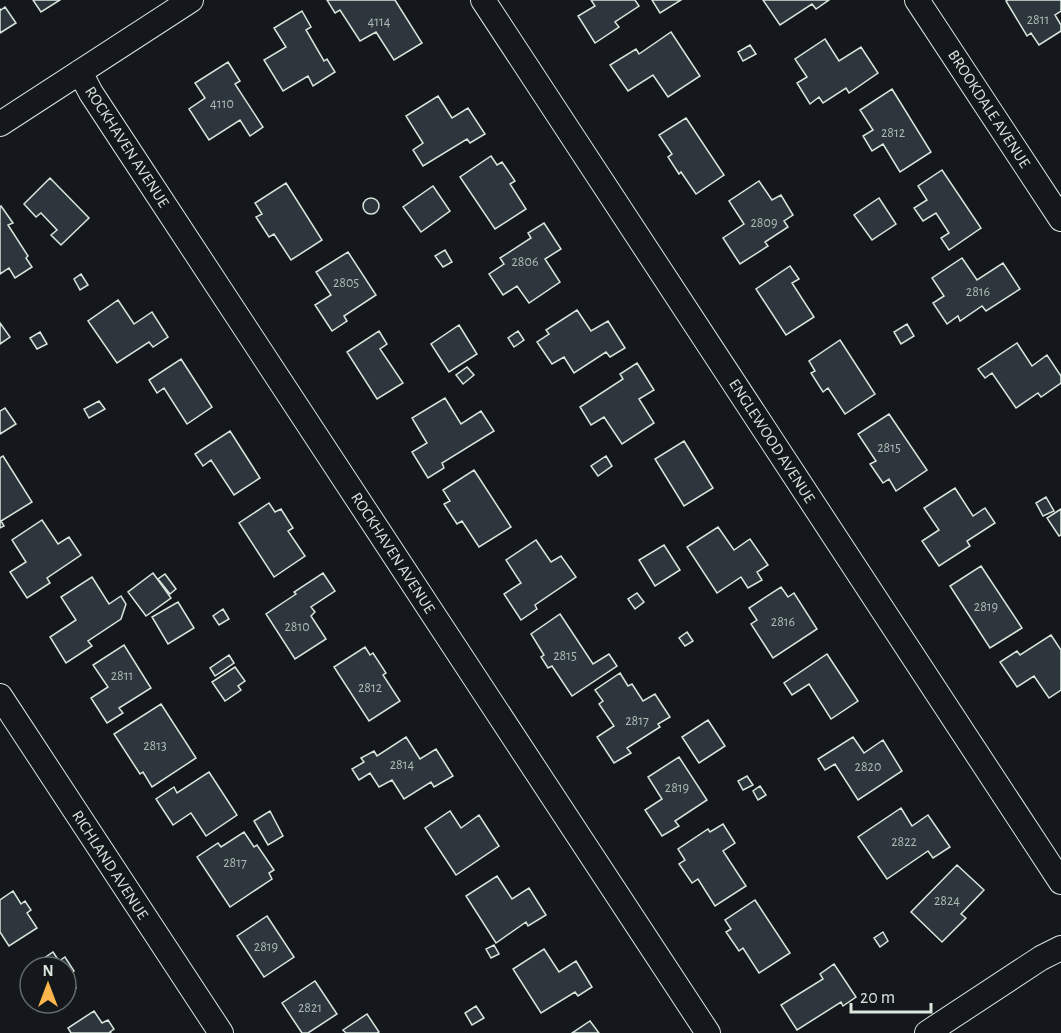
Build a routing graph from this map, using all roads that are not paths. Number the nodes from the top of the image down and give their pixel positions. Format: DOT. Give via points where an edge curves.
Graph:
graph roads {
  1 [pos="191,0"];
  2 [pos="483,0"];
  3 [pos="918,0"];
  4 [pos="80,72"];
  5 [pos="0,124"];
  6 [pos="1061,219"];
  7 [pos="0,696"];
  8 [pos="1061,882"];
  9 [pos="1061,948"];
  10 [pos="221,1033"];
  11 [pos="708,1033"];
  12 [pos="927,1033"];
  1 -- 4 [label="street"];
  2 -- 8 [label="street, ENGLEWOOD AVENUE"];
  3 -- 6 [label="street, BROOKDALE AVENUE"];
  4 -- 5 [label="street"];
  4 -- 11 [label="street, ROCKHAVEN AVENUE"];
  7 -- 10 [label="street, RICHLAND AVENUE"];
  9 -- 12 [label="street"];
}
